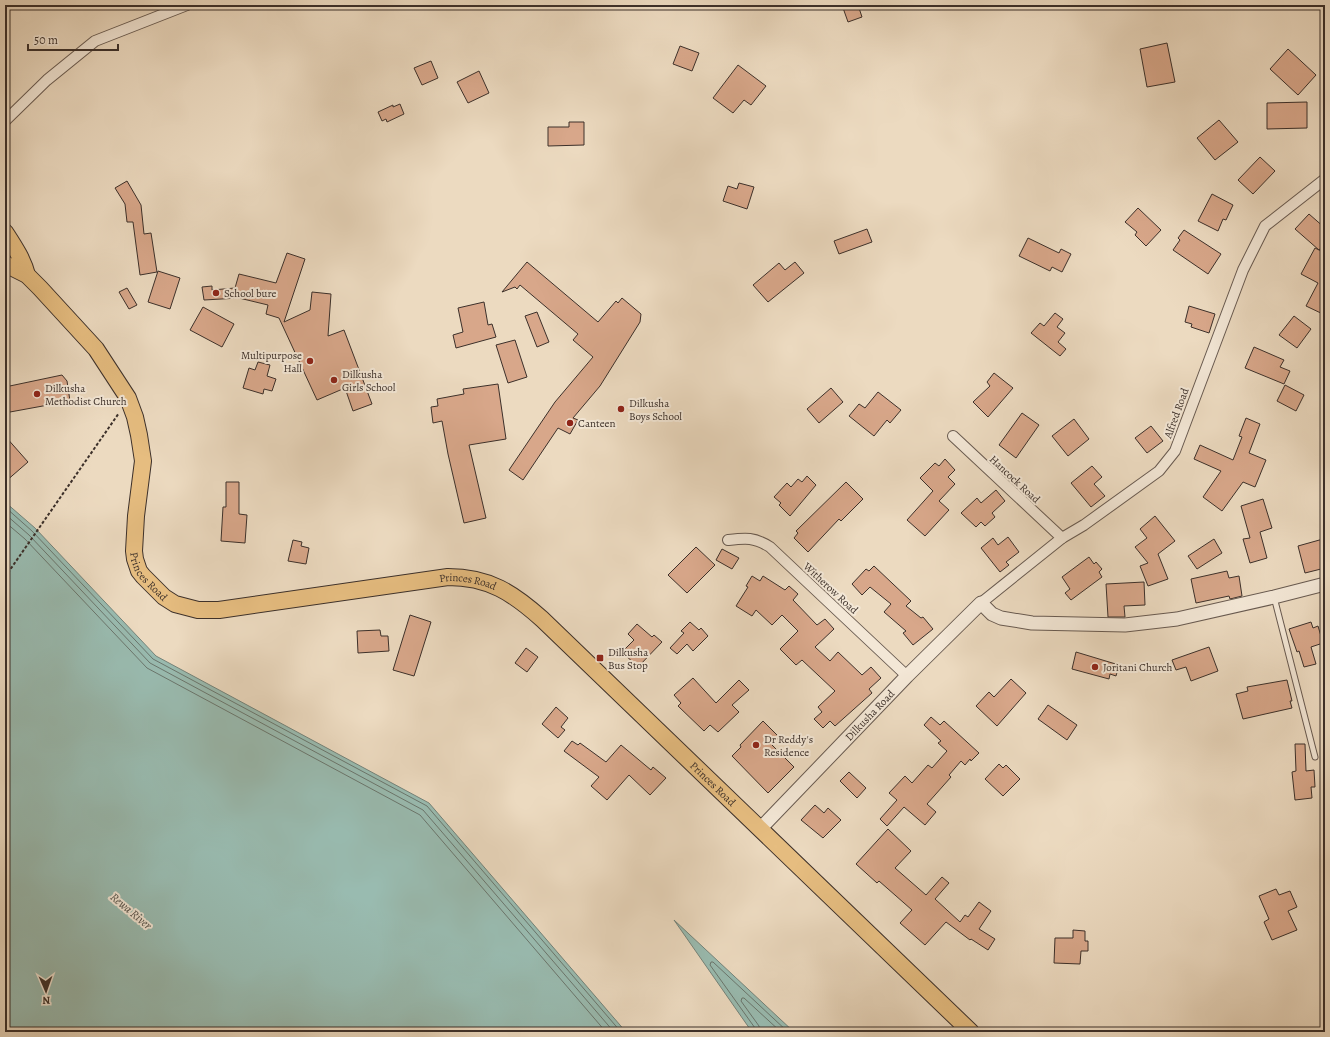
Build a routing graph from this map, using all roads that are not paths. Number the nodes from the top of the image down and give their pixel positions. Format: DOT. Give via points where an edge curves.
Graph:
graph roads {
  1 [pos="187,5"];
  2 [pos="5,121"];
  3 [pos="1325,179"];
  4 [pos="5,232"];
  5 [pos="5,264"];
  6 [pos="27,276"];
  7 [pos="953,436"];
  8 [pos="1062,538"];
  9 [pos="728,540"];
  10 [pos="1325,584"];
  11 [pos="1274,597"];
  12 [pos="981,603"];
  13 [pos="907,676"];
  14 [pos="1315,757"];
  15 [pos="760,829"];
  16 [pos="971,1032"];
  1 -- 2 [label="street" via="95,41 47,80"];
  3 -- 8 [label="street, Alfred Road" via="1265,226 1243,270 1175,451 1159,471"];
  4 -- 6 [label="main road, Princes Road" via="17,250"];
  5 -- 6 [label="main road, Princes Road"];
  6 -- 15 [label="main road, Princes Road" via="96,349 132,406 140,435 143,461 136,516 135,559 139,571 164,597 189,608 214,610 448,577 465,577 487,582 514,596 542,619"];
  7 -- 8 [label="street, Hancock Road"];
  8 -- 12 [label="street, Alfred Road"];
  9 -- 13 [label="street, Witherow Road" via="760,540 770,547"];
  10 -- 11 [label="street"];
  11 -- 12 [label="street" via="1177,619 1125,625 1032,623 1001,618 992,614"];
  11 -- 14 [label="lane"];
  12 -- 13 [label="street, Dilkusha Road"];
  13 -- 15 [label="street, Dilkusha Road"];
  15 -- 16 [label="main road, Princes Road"];
}
